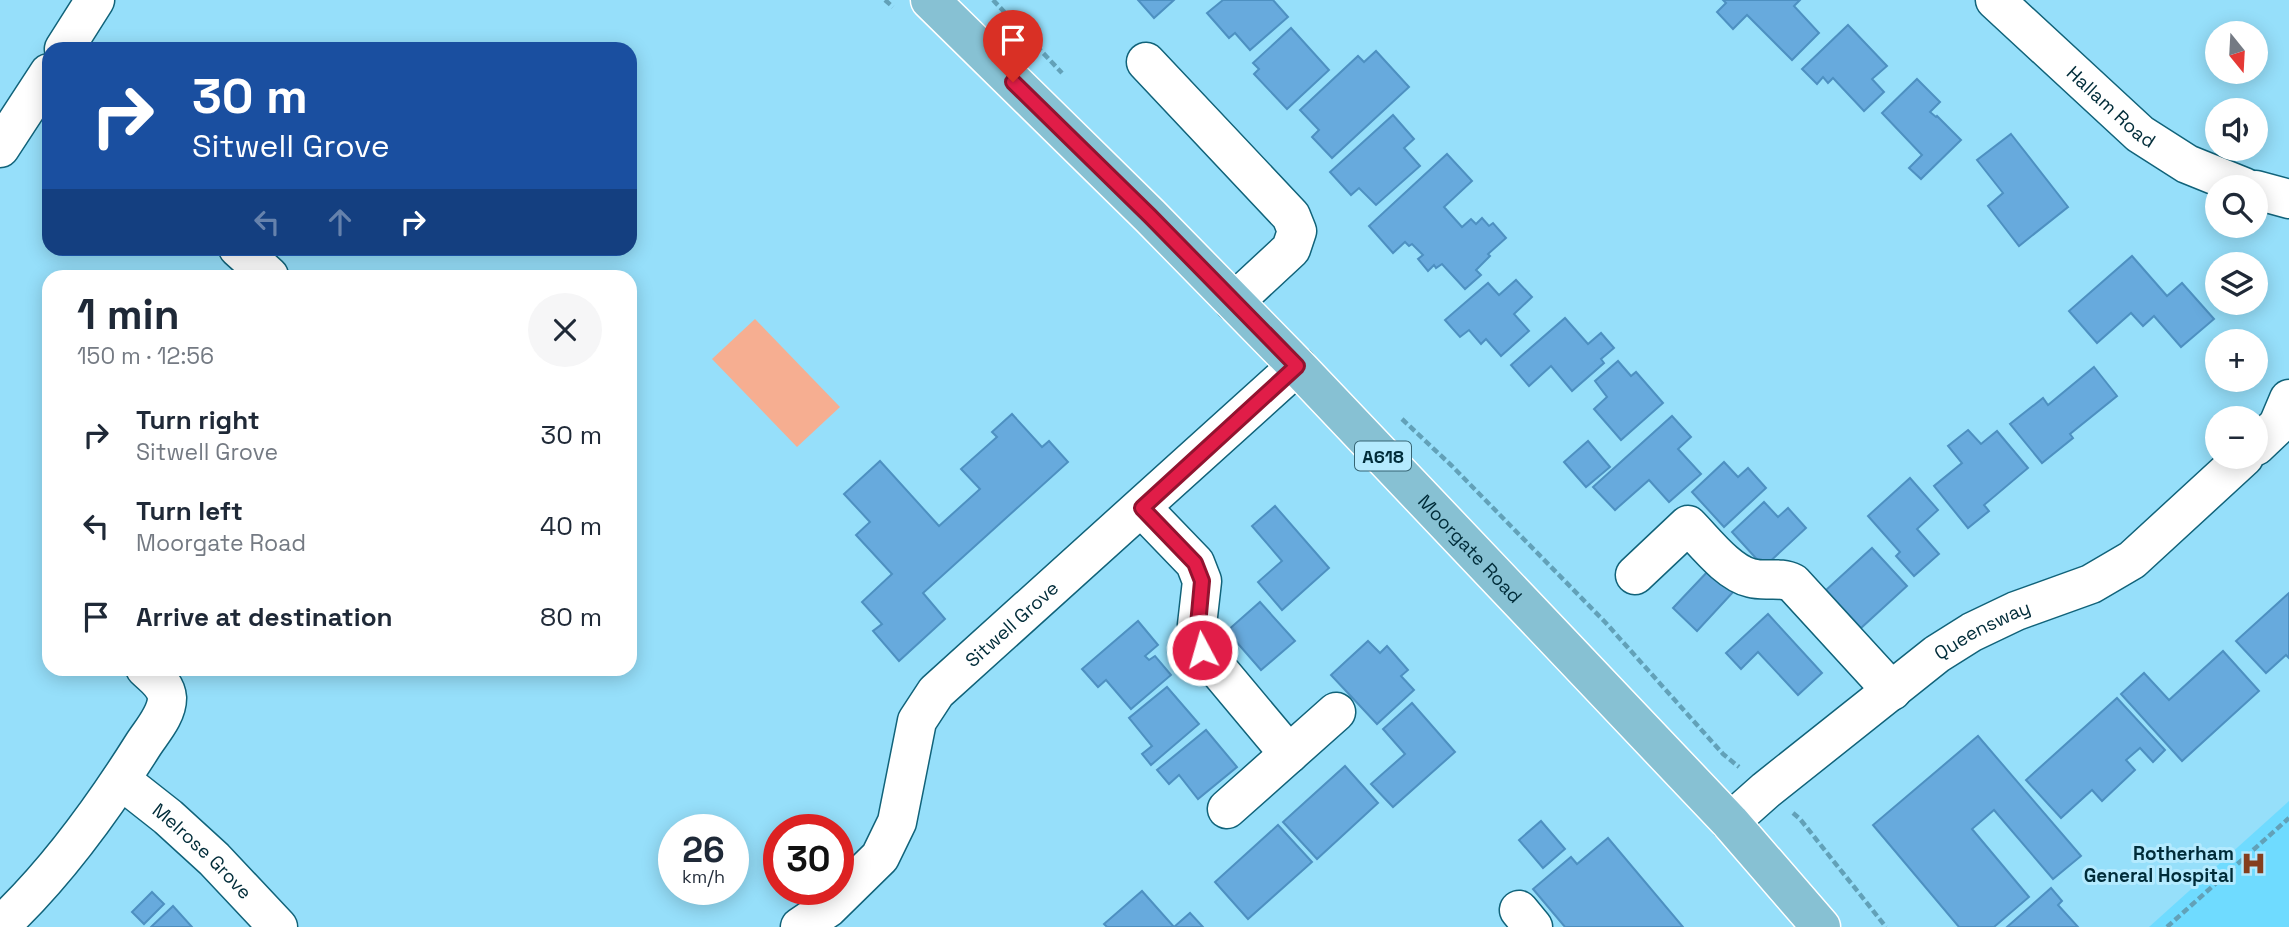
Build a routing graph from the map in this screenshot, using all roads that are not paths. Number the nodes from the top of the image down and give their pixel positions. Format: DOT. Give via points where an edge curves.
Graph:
graph roads {
  1 [pos="96,0"];
  2 [pos="930,0"];
  3 [pos="1995,0"];
  4 [pos="69,42"];
  5 [pos="1146,62"];
  6 [pos="42,91"];
  7 [pos="0,148"];
  8 [pos="2214,175"];
  9 [pos="2268,193"];
  10 [pos="2289,199"];
  11 [pos="247,256"];
  12 [pos="262,270"];
  13 [pos="1234,302"];
  14 [pos="1297,366"];
  15 [pos="2289,399"];
  16 [pos="2268,435"];
  17 [pos="2231,469"];
  18 [pos="1142,508"];
  19 [pos="1635,575"];
  20 [pos="154,676"];
  21 [pos="1892,691"];
  22 [pos="1336,712"];
  23 [pos="1289,754"];
  24 [pos="121,780"];
  25 [pos="1227,809"];
  26 [pos="1730,822"];
  27 [pos="0,926"];
  28 [pos="278,927"];
  29 [pos="800,927"];
  30 [pos="1821,927"];
  1 -- 4 [label="street"];
  2 -- 13 [label="main road, Moorgate Road / A618"];
  3 -- 8 [label="street, Hallam Road" via="2140,134 2187,164"];
  5 -- 13 [label="street" via="1291,216 1297,231 1291,250"];
  6 -- 7 [label="street"];
  9 -- 10 [label="street"];
  11 -- 12 [label="street"];
  13 -- 14 [label="main road, Moorgate Road / A618"];
  14 -- 18 [label="street, Sitwell Grove"];
  14 -- 26 [label="main road, Moorgate Road / A618"];
  15 -- 16 [label="street" via="2278,425"];
  17 -- 21 [label="street, Queensway" via="2132,560 2091,584 1972,632"];
  18 -- 23 [label="street" via="1195,563 1202,581 1198,625 1202,650"];
  18 -- 29 [label="street, Sitwell Grove" via="936,692 917,721 897,822 880,857 828,908"];
  19 -- 21 [label="street" via="1688,525 1742,575 1784,578 1793,583"];
  20 -- 24 [label="street" via="167,697 164,713"];
  21 -- 26 [label="street, Queensway"];
  22 -- 23 [label="street"];
  23 -- 25 [label="street"];
  24 -- 27 [label="street" via="85,830"];
  24 -- 28 [label="street, Melrose Grove" via="214,859"];
  26 -- 30 [label="main road, Moorgate Road / A618"];
}
